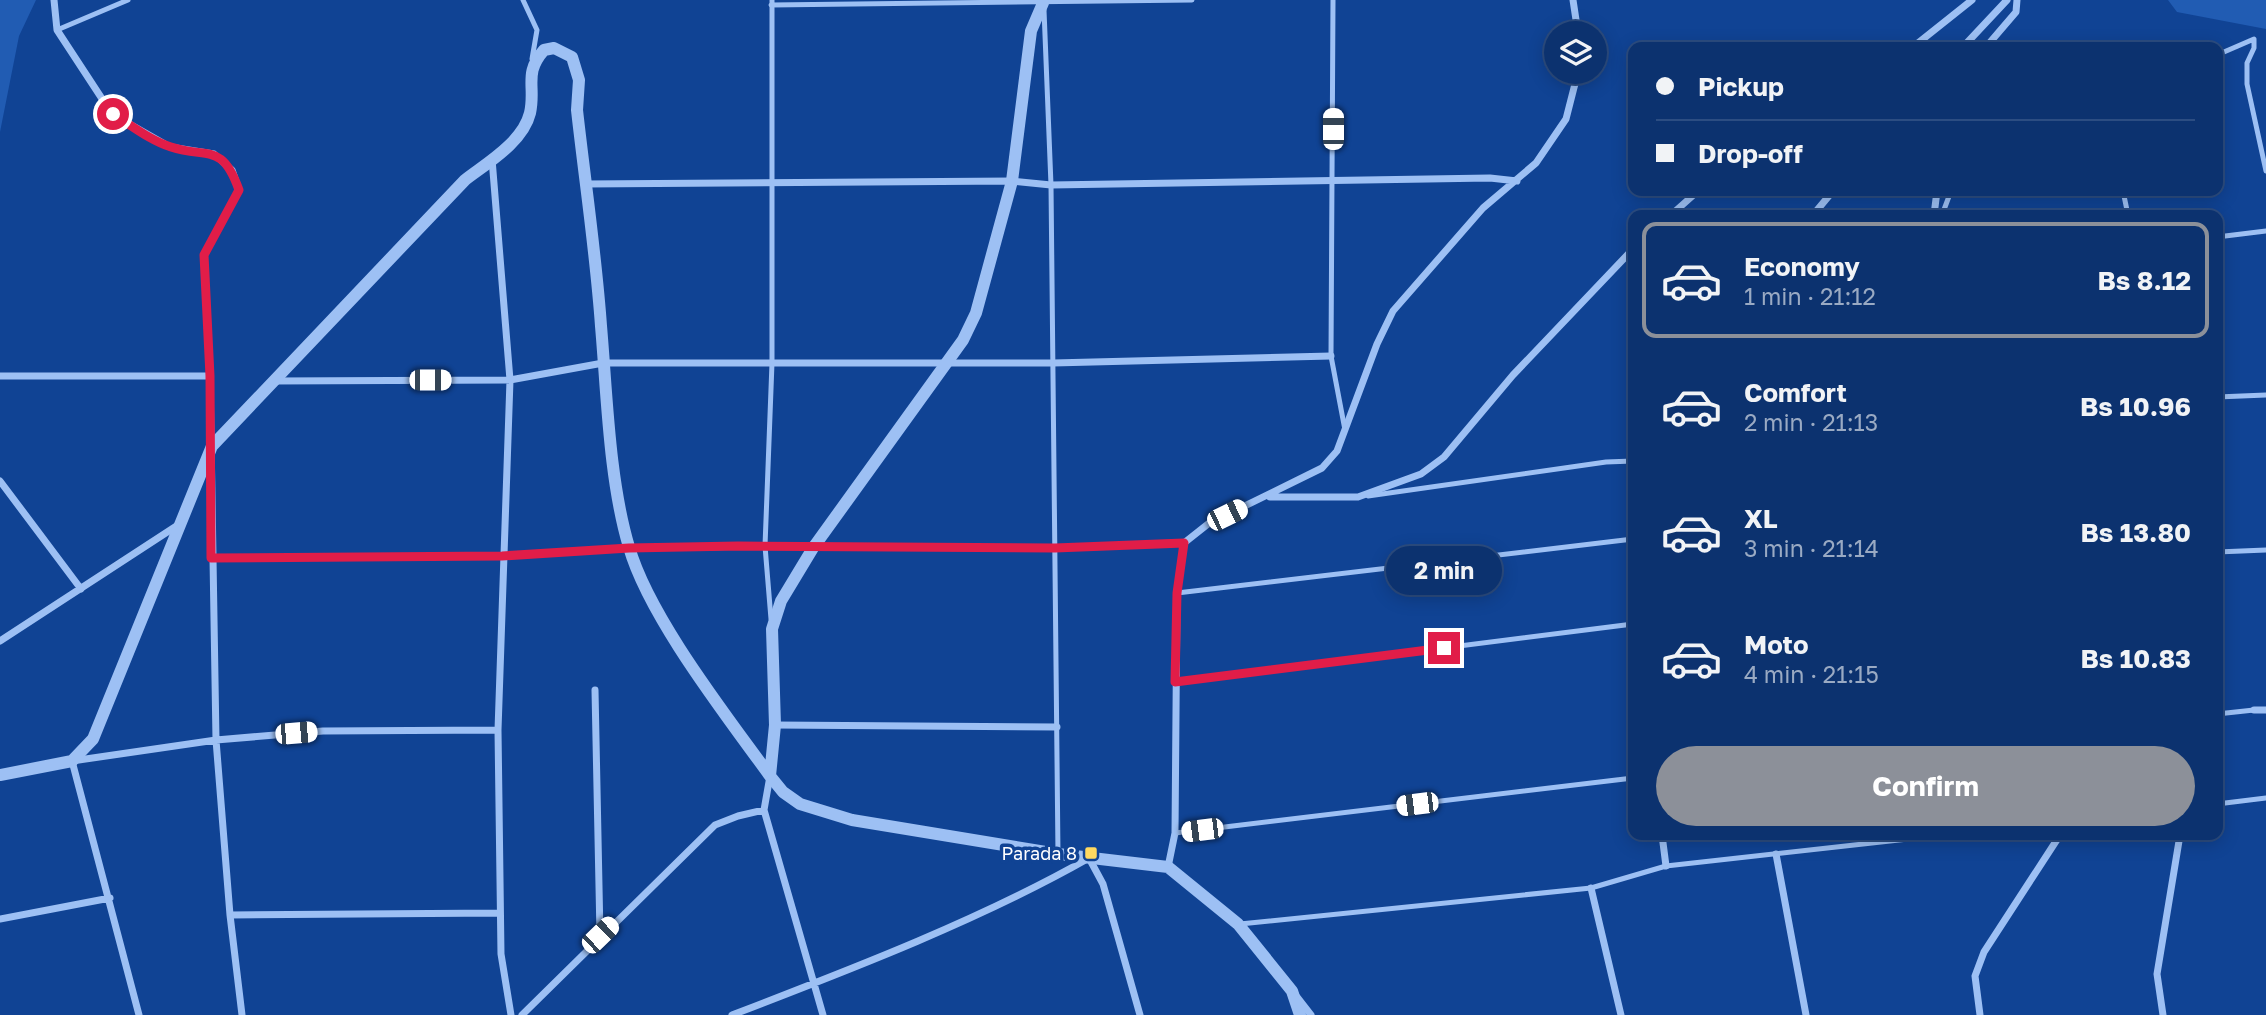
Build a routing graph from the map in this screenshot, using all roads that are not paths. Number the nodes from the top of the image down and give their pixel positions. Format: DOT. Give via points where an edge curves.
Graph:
graph roads {
  1 [pos="54,0"];
  2 [pos="128,0"];
  3 [pos="523,0"];
  4 [pos="1192,0"];
  5 [pos="1333,0"];
  6 [pos="1573,0"];
  7 [pos="1972,0"];
  8 [pos="2007,0"];
  9 [pos="2017,0"];
  10 [pos="1044,1"];
  11 [pos="771,2"];
  12 [pos="950,2"];
  13 [pos="1576,21"];
  14 [pos="57,30"];
  15 [pos="1919,42"];
  16 [pos="1968,42"];
  17 [pos="1990,42"];
  18 [pos="2223,52"];
  19 [pos="531,69"];
  20 [pos="1575,84"];
  21 [pos="492,159"];
  22 [pos="2266,171"];
  23 [pos="1012,181"];
  24 [pos="1333,181"];
  25 [pos="1517,181"];
  26 [pos="585,184"];
  27 [pos="774,184"];
  28 [pos="1051,185"];
  29 [pos="1692,196"];
  30 [pos="1829,196"];
  31 [pos="1677,210"];
  32 [pos="1817,210"];
  33 [pos="2266,231"];
  34 [pos="2223,236"];
  35 [pos="1628,254"];
  36 [pos="1331,356"];
  37 [pos="948,362"];
  38 [pos="603,363"];
  39 [pos="772,363"];
  40 [pos="1053,363"];
  41 [pos="0,376"];
  42 [pos="210,376"];
  43 [pos="510,380"];
  44 [pos="271,381"];
  45 [pos="2266,395"];
  46 [pos="2223,397"];
  47 [pos="1345,431"];
  48 [pos="212,446"];
  49 [pos="1628,461"];
  50 [pos="0,481"];
  51 [pos="1266,496"];
  52 [pos="1358,497"];
  53 [pos="177,524"];
  54 [pos="1628,540"];
  55 [pos="1184,543"];
  56 [pos="765,546"];
  57 [pos="629,548"];
  58 [pos="813,548"];
  59 [pos="1055,548"];
  60 [pos="2266,550"];
  61 [pos="2223,552"];
  62 [pos="502,556"];
  63 [pos="211,558"];
  64 [pos="81,589"];
  65 [pos="1177,593"];
  66 [pos="1628,625"];
  67 [pos="772,629"];
  68 [pos="0,641"];
  69 [pos="1175,682"];
  70 [pos="595,690"];
  71 [pos="2254,710"];
  72 [pos="2266,710"];
  73 [pos="2223,713"];
  74 [pos="775,725"];
  75 [pos="1057,727"];
  76 [pos="498,730"];
  77 [pos="216,740"];
  78 [pos="72,761"];
  79 [pos="0,775"];
  80 [pos="770,776"];
  81 [pos="1628,779"];
  82 [pos="2266,798"];
  83 [pos="2223,803"];
  84 [pos="764,810"];
  85 [pos="1175,833"];
  86 [pos="1663,840"];
  87 [pos="1900,840"];
  88 [pos="2057,840"];
  89 [pos="2179,840"];
  90 [pos="1058,854"];
  91 [pos="1776,854"];
  92 [pos="1089,858"];
  93 [pos="1666,866"];
  94 [pos="1168,867"];
  95 [pos="1591,888"];
  96 [pos="110,898"];
  97 [pos="500,913"];
  98 [pos="230,915"];
  99 [pos="0,919"];
  100 [pos="1238,924"];
  101 [pos="600,935"];
  102 [pos="812,984"];
  103 [pos="1292,990"];
  104 [pos="139,1015"];
  105 [pos="242,1015"];
  106 [pos="511,1015"];
  107 [pos="522,1015"];
  108 [pos="732,1015"];
  109 [pos="822,1015"];
  110 [pos="1140,1015"];
  111 [pos="1300,1015"];
  112 [pos="1311,1015"];
  113 [pos="1621,1015"];
  114 [pos="1806,1015"];
  115 [pos="1980,1015"];
  116 [pos="2163,1015"];
  1 -- 14 [label="street"];
  2 -- 14 [label="lane"];
  3 -- 19 [label="lane" via="537,30"];
  4 -- 10 [label="lane"];
  5 -- 24 [label="lane"];
  6 -- 13 [label="street"];
  7 -- 15 [label="street"];
  8 -- 16 [label="street"];
  9 -- 17 [label="street" via="2016,12"];
  10 -- 12 [label="lane"];
  10 -- 23 [label="street" via="1031,31"];
  10 -- 28 [label="lane"];
  11 -- 12 [label="lane"];
  11 -- 27 [label="lane"];
  14 -- 42 [label="street" via="113,114 170,147 214,154 232,170 239,190 204,255"];
  18 -- 22 [label="lane" via="2254,39 2247,84"];
  19 -- 21 [label="street" via="529,115 509,145"];
  19 -- 26 [label="street" via="544,50 554,48 572,57 579,80"];
  20 -- 25 [label="street" via="1566,120 1536,163"];
  21 -- 43 [label="street"];
  21 -- 44 [label="street" via="465,180"];
  23 -- 27 [label="street"];
  23 -- 28 [label="street"];
  23 -- 37 [label="street" via="976,313"];
  24 -- 25 [label="street"];
  24 -- 28 [label="street"];
  24 -- 36 [label="lane"];
  25 -- 47 [label="street" via="1483,208 1393,312"];
  26 -- 27 [label="street"];
  26 -- 38 [label="street"];
  27 -- 39 [label="lane"];
  28 -- 40 [label="lane"];
  29 -- 31 [label="street"];
  30 -- 32 [label="street"];
  33 -- 34 [label="lane"];
  35 -- 52 [label="street" via="1513,375 1444,457 1420,474"];
  36 -- 40 [label="street"];
  36 -- 47 [label="lane"];
  37 -- 39 [label="street"];
  37 -- 40 [label="street"];
  37 -- 58 [label="street"];
  38 -- 39 [label="street"];
  38 -- 43 [label="street"];
  38 -- 57 [label="street"];
  39 -- 56 [label="lane"];
  40 -- 59 [label="lane"];
  41 -- 42 [label="street"];
  42 -- 48 [label="street"];
  43 -- 44 [label="street"];
  43 -- 62 [label="street"];
  44 -- 48 [label="street"];
  45 -- 46 [label="lane"];
  47 -- 51 [label="street" via="1337,451 1322,468"];
  48 -- 53 [label="street"];
  48 -- 63 [label="street"];
  49 -- 52 [label="lane"];
  50 -- 64 [label="street"];
  51 -- 52 [label="street"];
  51 -- 55 [label="street" via="1208,524"];
  53 -- 64 [label="street"];
  53 -- 78 [label="street" via="93,739"];
  54 -- 65 [label="lane"];
  55 -- 59 [label="street"];
  55 -- 65 [label="street"];
  56 -- 57 [label="street"];
  56 -- 58 [label="street"];
  56 -- 67 [label="lane"];
  57 -- 62 [label="street"];
  57 -- 80 [label="street" via="649,594 681,647"];
  58 -- 59 [label="street"];
  58 -- 67 [label="street" via="780,601"];
  59 -- 75 [label="lane"];
  60 -- 61 [label="lane"];
  62 -- 63 [label="street"];
  62 -- 76 [label="street"];
  63 -- 77 [label="street"];
  64 -- 68 [label="street"];
  65 -- 69 [label="street"];
  66 -- 69 [label="lane"];
  67 -- 74 [label="street"];
  69 -- 85 [label="street"];
  70 -- 101 [label="street"];
  71 -- 72 [label="street"];
  71 -- 73 [label="lane"];
  74 -- 75 [label="street"];
  74 -- 80 [label="street"];
  75 -- 90 [label="lane"];
  76 -- 77 [label="street" via="323,730"];
  76 -- 97 [label="street"];
  77 -- 78 [label="street"];
  77 -- 98 [label="street"];
  78 -- 79 [label="street"];
  78 -- 96 [label="street"];
  80 -- 84 [label="street"];
  80 -- 90 [label="street" via="800,804 840,817"];
  81 -- 85 [label="lane"];
  82 -- 83 [label="lane"];
  84 -- 101 [label="street" via="715,825"];
  84 -- 102 [label="street"];
  85 -- 94 [label="street"];
  86 -- 93 [label="street"];
  87 -- 91 [label="lane"];
  88 -- 115 [label="street" via="1984,952 1975,976"];
  89 -- 116 [label="street" via="2157,974"];
  90 -- 92 [label="street"];
  91 -- 93 [label="lane"];
  91 -- 114 [label="street"];
  92 -- 94 [label="street"];
  92 -- 102 [label="street" via="1042,885"];
  92 -- 110 [label="street" via="1103,884"];
  93 -- 95 [label="lane"];
  94 -- 100 [label="street"];
  95 -- 100 [label="lane"];
  95 -- 113 [label="street"];
  96 -- 99 [label="street"];
  96 -- 104 [label="street"];
  97 -- 98 [label="street"];
  97 -- 106 [label="street"];
  98 -- 105 [label="street"];
  100 -- 103 [label="street"];
  101 -- 107 [label="street"];
  102 -- 108 [label="street"];
  102 -- 109 [label="street"];
  103 -- 111 [label="street"];
  103 -- 112 [label="street"];
}
